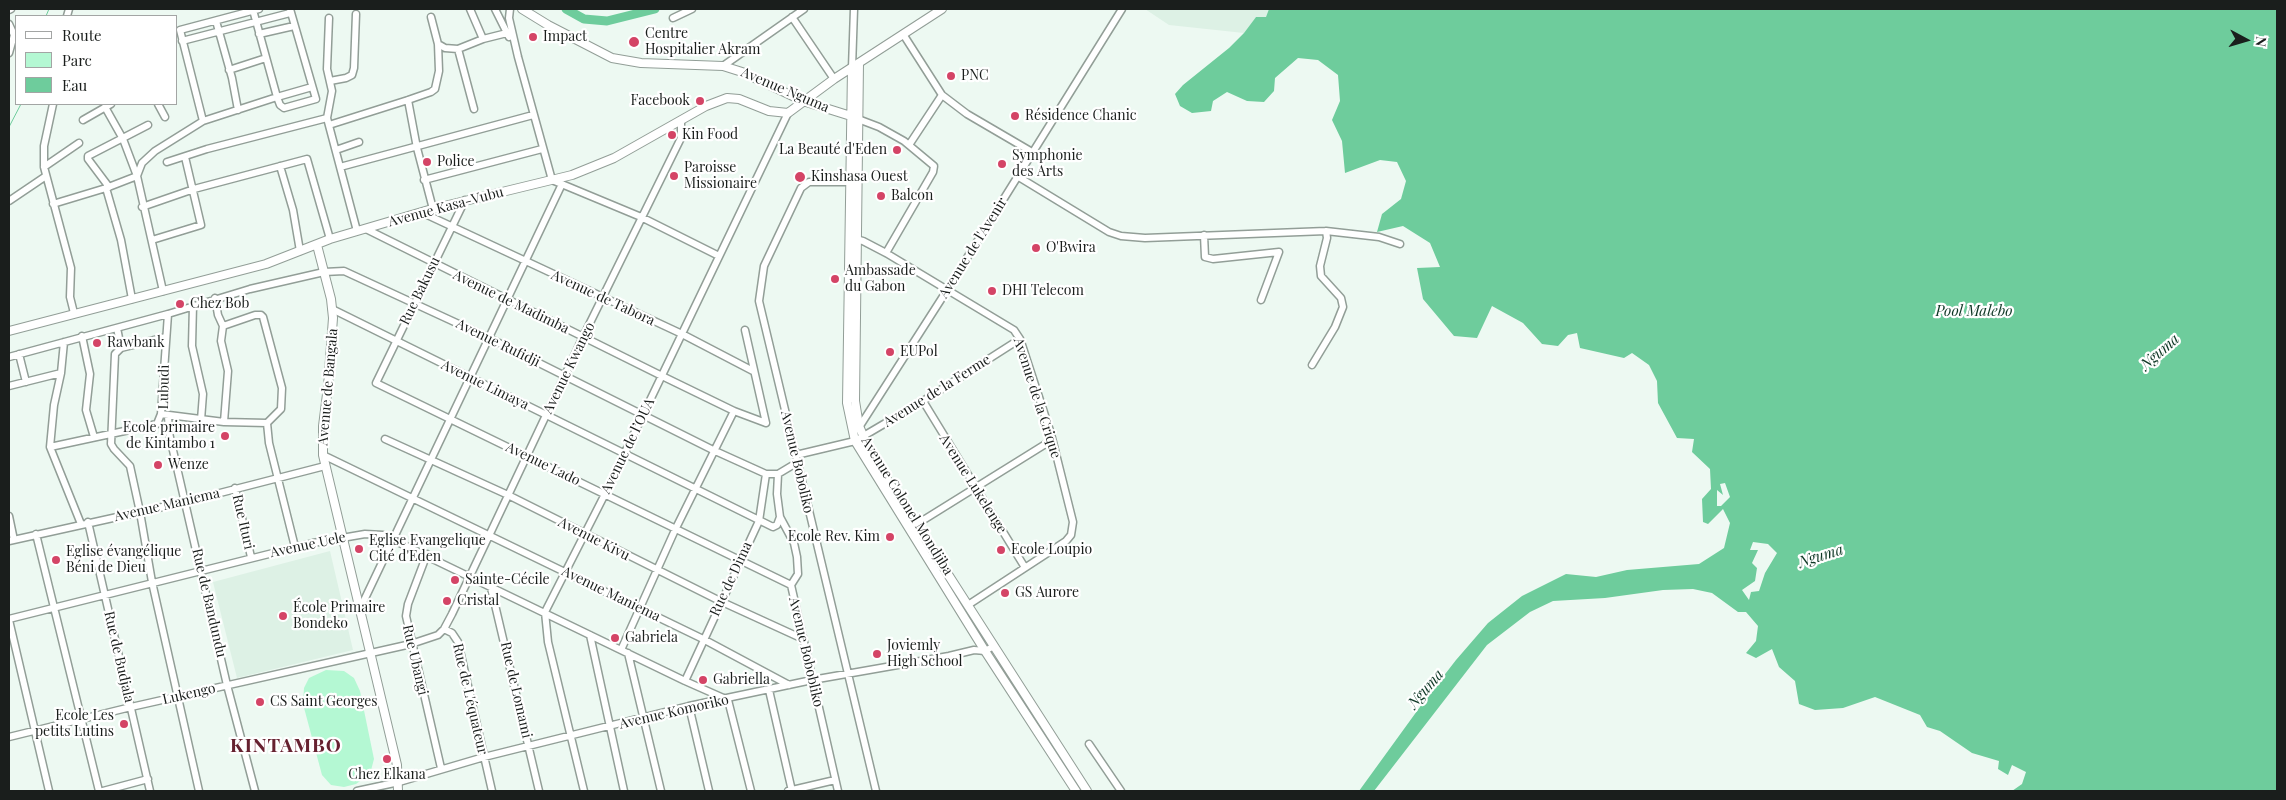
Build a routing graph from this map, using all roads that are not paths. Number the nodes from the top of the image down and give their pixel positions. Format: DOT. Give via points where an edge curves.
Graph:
graph roads {
  1 [pos="470,9"];
  2 [pos="495,9"];
  3 [pos="510,9"];
  4 [pos="522,9"];
  5 [pos="692,9"];
  6 [pos="804,9"];
  7 [pos="854,9"];
  8 [pos="942,9"];
  9 [pos="1122,9"];
  10 [pos="256,10"];
  11 [pos="290,11"];
  12 [pos="530,12"];
  13 [pos="356,14"];
  14 [pos="431,17"];
  15 [pos="792,17"];
  16 [pos="329,18"];
  17 [pos="673,18"];
  18 [pos="216,21"];
  19 [pos="256,21"];
  20 [pos="9,24"];
  21 [pos="294,26"];
  22 [pos="218,30"];
  23 [pos="507,33"];
  24 [pos="259,34"];
  25 [pos="903,34"];
  26 [pos="483,39"];
  27 [pos="182,41"];
  28 [pos="853,41"];
  29 [pos="438,44"];
  30 [pos="458,49"];
  31 [pos="9,53"];
  32 [pos="266,58"];
  33 [pos="518,58"];
  34 [pos="859,63"];
  35 [pos="722,66"];
  36 [pos="852,68"];
  37 [pos="229,70"];
  38 [pos="834,79"];
  39 [pos="330,81"];
  40 [pos="312,87"];
  41 [pos="942,95"];
  42 [pos="277,97"];
  43 [pos="408,100"];
  44 [pos="803,101"];
  45 [pos="52,105"];
  46 [pos="159,105"];
  47 [pos="108,106"];
  48 [pos="474,109"];
  49 [pos="238,110"];
  50 [pos="788,113"];
  51 [pos="533,115"];
  52 [pos="165,117"];
  53 [pos="327,118"];
  54 [pos="854,118"];
  55 [pos="83,120"];
  56 [pos="203,121"];
  57 [pos="681,121"];
  58 [pos="148,125"];
  59 [pos="329,125"];
  60 [pos="123,139"];
  61 [pos="360,142"];
  62 [pos="79,143"];
  63 [pos="909,145"];
  64 [pos="417,148"];
  65 [pos="542,149"];
  66 [pos="336,150"];
  67 [pos="1032,152"];
  68 [pos="185,157"];
  69 [pos="167,162"];
  70 [pos="44,166"];
  71 [pos="280,166"];
  72 [pos="340,167"];
  73 [pos="46,176"];
  74 [pos="137,176"];
  75 [pos="1018,176"];
  76 [pos="424,180"];
  77 [pos="552,180"];
  78 [pos="849,182"];
  79 [pos="562,184"];
  80 [pos="108,187"];
  81 [pos="194,189"];
  82 [pos="465,200"];
  83 [pos="9,201"];
  84 [pos="53,204"];
  85 [pos="142,206"];
  86 [pos="433,209"];
  87 [pos="423,213"];
  88 [pos="641,217"];
  89 [pos="453,227"];
  90 [pos="366,229"];
  91 [pos="357,231"];
  92 [pos="1326,231"];
  93 [pos="1204,235"];
  94 [pos="852,238"];
  95 [pos="330,239"];
  96 [pos="152,240"];
  97 [pos="1400,244"];
  98 [pos="317,245"];
  99 [pos="300,251"];
  100 [pos="886,253"];
  101 [pos="719,256"];
  102 [pos="526,261"];
  103 [pos="433,264"];
  104 [pos="324,272"];
  105 [pos="163,291"];
  106 [pos="947,291"];
  107 [pos="215,298"];
  108 [pos="603,298"];
  109 [pos="132,299"];
  110 [pos="507,300"];
  111 [pos="1262,300"];
  112 [pos="414,303"];
  113 [pos="193,305"];
  114 [pos="332,309"];
  115 [pos="74,313"];
  116 [pos="168,314"];
  117 [pos="223,326"];
  118 [pos="117,328"];
  119 [pos="745,330"];
  120 [pos="9,331"];
  121 [pos="682,334"];
  122 [pos="82,336"];
  123 [pos="166,337"];
  124 [pos="583,337"];
  125 [pos="489,338"];
  126 [pos="1020,339"];
  127 [pos="396,340"];
  128 [pos="64,342"];
  129 [pos="121,348"];
  130 [pos="19,354"];
  131 [pos="9,357"];
  132 [pos="1312,365"];
  133 [pos="753,371"];
  134 [pos="61,373"];
  135 [pos="565,376"];
  136 [pos="662,376"];
  137 [pos="470,378"];
  138 [pos="26,382"];
  139 [pos="376,383"];
  140 [pos="9,386"];
  141 [pos="923,401"];
  142 [pos="734,411"];
  143 [pos="164,415"];
  144 [pos="546,415"];
  145 [pos="643,415"];
  146 [pos="451,418"];
  147 [pos="201,420"];
  148 [pos="224,422"];
  149 [pos="267,423"];
  150 [pos="859,426"];
  151 [pos="111,432"];
  152 [pos="94,437"];
  153 [pos="857,437"];
  154 [pos="385,439"];
  155 [pos="1052,440"];
  156 [pos="50,447"];
  157 [pos="714,450"];
  158 [pos="796,454"];
  159 [pos="323,455"];
  160 [pos="624,455"];
  161 [pos="526,458"];
  162 [pos="431,459"];
  163 [pos="798,462"];
  164 [pos="325,466"];
  165 [pos="766,474"];
  166 [pos="778,474"];
  167 [pos="276,477"];
  168 [pos="235,488"];
  169 [pos="974,488"];
  170 [pos="695,489"];
  171 [pos="605,494"];
  172 [pos="508,495"];
  173 [pos="412,500"];
  174 [pos="185,502"];
  175 [pos="140,512"];
  176 [pos="9,516"];
  177 [pos="780,517"];
  178 [pos="759,521"];
  179 [pos="88,522"];
  180 [pos="80,524"];
  181 [pos="917,524"];
  182 [pos="675,530"];
  183 [pos="36,534"];
  184 [pos="585,534"];
  185 [pos="488,536"];
  186 [pos="341,537"];
  187 [pos="394,539"];
  188 [pos="11,541"];
  189 [pos="295,547"];
  190 [pos="427,554"];
  191 [pos="251,557"];
  192 [pos="739,561"];
  193 [pos="1024,566"];
  194 [pos="201,569"];
  195 [pos="657,570"];
  196 [pos="565,572"];
  197 [pos="468,576"];
  198 [pos="152,582"];
  199 [pos="791,584"];
  200 [pos="491,588"];
  201 [pos="105,594"];
  202 [pos="720,601"];
  203 [pos="968,605"];
  204 [pos="53,607"];
  205 [pos="639,609"];
  206 [pos="359,611"];
  207 [pos="545,612"];
  208 [pos="452,614"];
  209 [pos="9,619"];
  210 [pos="444,629"];
  211 [pos="590,635"];
  212 [pos="703,639"];
  213 [pos="803,640"];
  214 [pos="410,644"];
  215 [pos="994,646"];
  216 [pos="621,650"];
  217 [pos="985,651"];
  218 [pos="369,652"];
  219 [pos="628,653"];
  220 [pos="847,674"];
  221 [pos="812,680"];
  222 [pos="684,681"];
  223 [pos="227,685"];
  224 [pos="789,685"];
  225 [pos="769,690"];
  226 [pos="178,697"];
  227 [pos="728,700"];
  228 [pos="689,706"];
  229 [pos="131,707"];
  230 [pos="643,718"];
  231 [pos="80,720"];
  232 [pos="608,727"];
  233 [pos="36,731"];
  234 [pos="571,735"];
  235 [pos="9,737"];
  236 [pos="1089,744"];
  237 [pos="529,746"];
  238 [pos="484,756"];
  239 [pos="441,768"];
  240 [pos="148,779"];
  241 [pos="835,780"];
  242 [pos="399,782"];
  243 [pos="49,791"];
  244 [pos="99,791"];
  245 [pos="104,791"];
  246 [pos="150,791"];
  247 [pos="199,791"];
  248 [pos="255,791"];
  249 [pos="357,791"];
  250 [pos="398,791"];
  251 [pos="492,791"];
  252 [pos="539,791"];
  253 [pos="584,791"];
  254 [pos="624,791"];
  255 [pos="661,791"];
  256 [pos="709,791"];
  257 [pos="751,791"];
  258 [pos="790,791"];
  259 [pos="838,791"];
  260 [pos="876,791"];
  261 [pos="1076,791"];
  262 [pos="1087,791"];
  263 [pos="1121,791"];
  1 -- 26 [label="street"];
  2 -- 23 [label="street"];
  3 -- 33 [label="street"];
  4 -- 12 [label="main road, Avenue Nguma"];
  5 -- 17 [label="street"];
  6 -- 15 [label="street"];
  7 -- 28 [label="street"];
  8 -- 25 [label="main road"];
  9 -- 67 [label="street, Avenue de l'Avenir"];
  10 -- 18 [label="street"];
  10 -- 19 [label="street"];
  11 -- 19 [label="street"];
  11 -- 21 [label="street"];
  12 -- 35 [label="main road, Avenue Nguma" via="612,58 641,63"];
  13 -- 39 [label="street" via="352,74"];
  14 -- 29 [label="street"];
  15 -- 35 [label="street"];
  15 -- 38 [label="street"];
  16 -- 39 [label="street" via="327,69"];
  18 -- 22 [label="street"];
  18 -- 27 [label="street" via="180,30"];
  19 -- 22 [label="street"];
  19 -- 24 [label="street"];
  20 -- 31 [label="street" via="14,35"];
  21 -- 24 [label="street"];
  21 -- 40 [label="street"];
  22 -- 27 [label="street"];
  22 -- 37 [label="street"];
  23 -- 26 [label="street"];
  23 -- 33 [label="street"];
  24 -- 32 [label="street"];
  25 -- 34 [label="main road"];
  25 -- 41 [label="street"];
  26 -- 30 [label="street"];
  27 -- 56 [label="street"];
  28 -- 34 [label="street"];
  28 -- 36 [label="street"];
  29 -- 30 [label="street"];
  29 -- 43 [label="street" via="435,89"];
  30 -- 48 [label="street"];
  32 -- 37 [label="street"];
  32 -- 42 [label="street"];
  33 -- 51 [label="street"];
  34 -- 36 [label="main road"];
  34 -- 54 [label="main road, Avenue Colonel Mondjiba"];
  35 -- 44 [label="main road, Avenue Nguma"];
  36 -- 38 [label="main road"];
  36 -- 54 [label="main road, Avenue Colonel Mondjiba"];
  37 -- 49 [label="street"];
  38 -- 44 [label="main road"];
  39 -- 53 [label="street" via="332,91"];
  40 -- 42 [label="street"];
  40 -- 42 [label="street" via="314,101 284,108"];
  41 -- 63 [label="street"];
  41 -- 67 [label="street" via="967,114"];
  42 -- 49 [label="street"];
  43 -- 59 [label="street"];
  43 -- 64 [label="street"];
  44 -- 50 [label="main road"];
  44 -- 54 [label="main road, Avenue Nguma"];
  45 -- 70 [label="street" via="44,141"];
  46 -- 52 [label="street"];
  47 -- 55 [label="street"];
  47 -- 60 [label="street"];
  49 -- 56 [label="street"];
  50 -- 57 [label="main road, Avenue Kasa-Vubu" via="769,111 733,97 706,106"];
  50 -- 101 [label="street, Avenue de l’OUA"];
  51 -- 64 [label="street"];
  51 -- 65 [label="street"];
  53 -- 59 [label="street"];
  53 -- 68 [label="street" via="208,148"];
  54 -- 63 [label="street" via="879,127"];
  54 -- 78 [label="main road, Avenue Colonel Mondjiba"];
  54 -- 94 [label="main road, Avenue Colonel Mondjiba"];
  56 -- 74 [label="street" via="150,155 139,166"];
  57 -- 77 [label="main road, Avenue Kasa-Vubu" via="600,165"];
  57 -- 88 [label="street, Avenue Kwango" via="681,138"];
  58 -- 60 [label="street"];
  59 -- 66 [label="street"];
  60 -- 74 [label="street"];
  60 -- 80 [label="street" via="88,157"];
  61 -- 66 [label="street"];
  62 -- 70 [label="street"];
  63 -- 100 [label="street" via="933,163 934,169"];
  64 -- 72 [label="street"];
  64 -- 76 [label="street"];
  65 -- 76 [label="street"];
  65 -- 77 [label="street"];
  66 -- 72 [label="street"];
  67 -- 75 [label="street, Avenue de l'Avenir"];
  68 -- 69 [label="street"];
  68 -- 81 [label="street"];
  70 -- 73 [label="street"];
  71 -- 81 [label="street"];
  71 -- 95 [label="street" via="309,160"];
  71 -- 99 [label="street" via="293,210"];
  72 -- 91 [label="street"];
  73 -- 83 [label="street"];
  73 -- 84 [label="street"];
  74 -- 80 [label="street"];
  74 -- 85 [label="street"];
  75 -- 93 [label="street" via="1108,232 1145,238"];
  75 -- 106 [label="street, Avenue de l'Avenir"];
  76 -- 86 [label="street"];
  77 -- 79 [label="street"];
  77 -- 82 [label="main road, Avenue Kasa-Vubu"];
  78 -- 94 [label="main road, Avenue Colonel Mondjiba"];
  78 -- 158 [label="street, Avenue Boboliko" via="804,184 762,272 760,309"];
  79 -- 88 [label="street"];
  79 -- 102 [label="street"];
  80 -- 84 [label="street"];
  80 -- 109 [label="street"];
  81 -- 85 [label="street"];
  81 -- 96 [label="street" via="202,225"];
  82 -- 86 [label="main road, Avenue Kasa-Vubu"];
  82 -- 89 [label="street, Rue Bakusu"];
  84 -- 115 [label="street" via="71,268 70,297"];
  85 -- 96 [label="street"];
  86 -- 87 [label="main road, Avenue Kasa-Vubu"];
  87 -- 89 [label="street, Avenue de Tabora"];
  87 -- 90 [label="main road, Avenue Kasa-Vubu"];
  88 -- 101 [label="street"];
  88 -- 108 [label="street, Avenue Kwango"];
  89 -- 102 [label="street, Avenue de Tabora"];
  89 -- 103 [label="street, Rue Bakusu"];
  90 -- 91 [label="main road, Avenue Kasa-Vubu"];
  90 -- 103 [label="street, Avenue de Madimba"];
  91 -- 95 [label="main road, Avenue Kasa-Vubu"];
  92 -- 93 [label="street"];
  92 -- 97 [label="street" via="1380,237"];
  92 -- 132 [label="street" via="1321,276 1341,298 1342,307 1335,327"];
  93 -- 111 [label="street" via="1205,257 1213,259 1279,252"];
  94 -- 100 [label="street, Avenue de la Crique"];
  94 -- 150 [label="main road, Avenue Colonel Mondjiba" via="855,401"];
  94 -- 153 [label="main road, Avenue Colonel Mondjiba" via="848,403"];
  95 -- 98 [label="main road, Avenue Kasa-Vubu"];
  96 -- 105 [label="street"];
  98 -- 99 [label="main road, Avenue Kasa-Vubu"];
  98 -- 104 [label="main road, Avenue de Bangala"];
  99 -- 105 [label="main road, Avenue Kasa-Vubu" via="266,264"];
  100 -- 106 [label="street, Avenue de la Crique"];
  101 -- 121 [label="street, Avenue de l’OUA"];
  102 -- 108 [label="street, Avenue de Tabora"];
  102 -- 110 [label="street"];
  103 -- 110 [label="street, Avenue de Madimba"];
  103 -- 112 [label="street, Rue Bakusu"];
  104 -- 107 [label="street, Avenue Rufidji"];
  104 -- 112 [label="street, Avenue Rufidji" via="350,272"];
  104 -- 114 [label="main road, Avenue de Bangala"];
  105 -- 109 [label="main road, Avenue Kasa-Vubu"];
  106 -- 126 [label="street, Avenue de la Crique" via="1007,325"];
  106 -- 150 [label="street, Avenue de l'Avenir"];
  107 -- 113 [label="street, Avenue Rufidji"];
  107 -- 117 [label="street"];
  108 -- 121 [label="street, Avenue de Tabora"];
  108 -- 124 [label="street, Avenue Kwango"];
  109 -- 115 [label="main road, Avenue Kasa-Vubu"];
  110 -- 124 [label="street, Avenue de Madimba"];
  110 -- 125 [label="street"];
  112 -- 125 [label="street, Avenue Rufidji"];
  112 -- 127 [label="street, Rue Bakusu"];
  113 -- 116 [label="street, Avenue Rufidji"];
  113 -- 147 [label="street" via="192,346 203,394"];
  114 -- 127 [label="street, Avenue Limaya"];
  114 -- 159 [label="main road, Avenue de Bangala"];
  115 -- 120 [label="main road, Avenue Kasa-Vubu"];
  116 -- 118 [label="street, Avenue Rufidji"];
  116 -- 123 [label="street, Lubudi"];
  117 -- 148 [label="street" via="222,341 228,372"];
  117 -- 149 [label="street" via="255,315 263,317 282,394 281,410"];
  118 -- 122 [label="street, Avenue Rufidji"];
  118 -- 129 [label="street"];
  119 -- 133 [label="street"];
  121 -- 133 [label="street, Avenue de Tabora"];
  121 -- 136 [label="street, Avenue de l’OUA"];
  122 -- 128 [label="street, Avenue Rufidji"];
  122 -- 152 [label="street" via="90,374 86,410"];
  123 -- 129 [label="street"];
  123 -- 143 [label="street, Lubudi"];
  124 -- 135 [label="street, Avenue Kwango"];
  124 -- 136 [label="street, Avenue de Madimba"];
  125 -- 135 [label="street, Avenue Rufidji"];
  125 -- 137 [label="street"];
  126 -- 141 [label="street, Avenue de la Ferme"];
  126 -- 155 [label="street, Avenue de la Crique"];
  127 -- 137 [label="street, Avenue Limaya"];
  127 -- 139 [label="street, Rue Bakusu"];
  128 -- 130 [label="street, Avenue Rufidji"];
  128 -- 134 [label="street"];
  129 -- 151 [label="street" via="115,354"];
  130 -- 131 [label="street, Avenue Rufidji"];
  130 -- 138 [label="street"];
  133 -- 142 [label="street, Avenue de Madimba" via="766,423"];
  134 -- 138 [label="street"];
  134 -- 156 [label="street"];
  135 -- 144 [label="street, Avenue Kwango"];
  135 -- 145 [label="street, Avenue Rufidji"];
  136 -- 142 [label="street, Avenue de Madimba"];
  136 -- 145 [label="street, Avenue de l’OUA"];
  137 -- 144 [label="street, Avenue Limaya"];
  137 -- 146 [label="street"];
  138 -- 140 [label="street"];
  139 -- 146 [label="street, Avenue Lado"];
  141 -- 153 [label="street, Avenue de la Ferme"];
  141 -- 169 [label="street, Avenue Lukelenge"];
  142 -- 157 [label="street"];
  143 -- 147 [label="street, Lubudi"];
  143 -- 151 [label="street" via="158,424"];
  143 -- 174 [label="street, Rue de Bandundu"];
  144 -- 160 [label="street, Avenue Limaya"];
  144 -- 161 [label="street, Avenue Kwango"];
  145 -- 157 [label="street, Avenue Rufidji"];
  145 -- 160 [label="street, Avenue de l’OUA"];
  146 -- 161 [label="street, Avenue Lado"];
  146 -- 162 [label="street"];
  147 -- 148 [label="street, Lubudi"];
  148 -- 149 [label="street, Lubudi"];
  149 -- 167 [label="street"];
  150 -- 153 [label="main road, Avenue Colonel Mondjiba"];
  151 -- 152 [label="street"];
  151 -- 175 [label="street" via="112,447 129,463"];
  152 -- 156 [label="street"];
  153 -- 158 [label="street, Avenue de la Ferme"];
  153 -- 181 [label="main road, Avenue Colonel Mondjiba"];
  153 -- 217 [label="main road, Avenue Colonel Mondjiba"];
  154 -- 162 [label="street, Avenue Kivu"];
  155 -- 169 [label="street"];
  155 -- 193 [label="street, Avenue de la Crique" via="1073,522 1072,531 1066,541"];
  156 -- 180 [label="street"];
  157 -- 165 [label="street, Avenue Rufidji"];
  157 -- 170 [label="street"];
  158 -- 163 [label="street, Avenue Boboliko"];
  159 -- 164 [label="main road, Avenue de Bangala"];
  159 -- 173 [label="street, Avenue Maniema"];
  160 -- 170 [label="street, Avenue Limaya"];
  160 -- 171 [label="street, Avenue de l’OUA"];
  161 -- 171 [label="street, Avenue Lado"];
  161 -- 172 [label="street, Avenue Kwango"];
  162 -- 172 [label="street, Avenue Kivu"];
  162 -- 173 [label="street"];
  163 -- 166 [label="street"];
  163 -- 220 [label="street, Avenue Boboliko"];
  164 -- 167 [label="street, Avenue Maniema"];
  164 -- 186 [label="main road, Avenue de Bangala"];
  165 -- 166 [label="street, Avenue Rufidji"];
  165 -- 178 [label="street, Rue de Dima"];
  166 -- 177 [label="street, Avenue Bobobliko"];
  167 -- 168 [label="street, Avenue Maniema"];
  167 -- 189 [label="street"];
  168 -- 174 [label="street, Avenue Maniema"];
  168 -- 191 [label="street, Rue Ituri"];
  169 -- 181 [label="street"];
  169 -- 193 [label="street, Avenue Lukelenge"];
  170 -- 178 [label="street, Avenue Limaya"];
  170 -- 182 [label="street"];
  171 -- 182 [label="street, Avenue Lado"];
  171 -- 184 [label="street, Avenue de l’OUA"];
  172 -- 184 [label="street, Avenue Kivu"];
  172 -- 185 [label="street, Avenue Kwango"];
  173 -- 185 [label="street, Avenue Maniema"];
  173 -- 187 [label="street"];
  174 -- 175 [label="street, Avenue Maniema"];
  174 -- 194 [label="street, Rue de Bandundu"];
  175 -- 179 [label="street, Avenue Maniema"];
  175 -- 198 [label="street"];
  176 -- 188 [label="street"];
  177 -- 178 [label="street, Avenue Limaya" via="773,527"];
  177 -- 199 [label="street, Avenue Bobobliko" via="794,543 799,569 796,580"];
  178 -- 192 [label="street, Rue de Dima"];
  179 -- 180 [label="street, Avenue Maniema"];
  179 -- 201 [label="street, Rue de Budjala"];
  180 -- 183 [label="street, Avenue Maniema"];
  181 -- 203 [label="main road, Avenue Colonel Mondjiba"];
  182 -- 192 [label="street, Avenue Lado"];
  182 -- 195 [label="street"];
  183 -- 188 [label="street, Avenue Maniema"];
  183 -- 204 [label="street"];
  184 -- 195 [label="street, Avenue Kivu"];
  184 -- 196 [label="street, Avenue de l’OUA"];
  185 -- 196 [label="street, Avenue Maniema"];
  185 -- 197 [label="street, Avenue Kwango"];
  186 -- 187 [label="street, Avenue Uele" via="371,533"];
  186 -- 189 [label="street, Avenue Uele"];
  186 -- 206 [label="main road, Avenue de Bangala"];
  187 -- 190 [label="street, Avenue Uele"];
  187 -- 206 [label="street"];
  189 -- 191 [label="street, Avenue Uele"];
  190 -- 197 [label="street, Avenue Uele"];
  190 -- 214 [label="street, Rue Ubangi" via="406,611"];
  191 -- 194 [label="street, Avenue Uele"];
  192 -- 199 [label="street, Avenue Lado"];
  192 -- 202 [label="street, Rue de Dima"];
  193 -- 203 [label="street"];
  194 -- 198 [label="street, Avenue Uele"];
  194 -- 223 [label="street, Rue de Bandundu"];
  195 -- 202 [label="street, Avenue Kivu"];
  195 -- 205 [label="street"];
  196 -- 205 [label="street, Avenue Maniema"];
  196 -- 207 [label="street, Avenue de l’OUA"];
  197 -- 200 [label="street, Avenue Uele"];
  197 -- 208 [label="street, Avenue Kwango"];
  198 -- 201 [label="street, Avenue Uele"];
  198 -- 226 [label="street"];
  199 -- 213 [label="street, Avenue Bobobliko"];
  200 -- 207 [label="street, Avenue Uele"];
  200 -- 237 [label="street, Rue de Lomami"];
  201 -- 204 [label="street, Avenue Uele"];
  201 -- 229 [label="street, Rue de Budjala"];
  202 -- 212 [label="street, Rue de Dima"];
  202 -- 213 [label="street, Avenue Kivu"];
  203 -- 215 [label="main road, Avenue Colonel Mondjiba"];
  204 -- 209 [label="street, Avenue Uele"];
  204 -- 231 [label="street"];
  205 -- 212 [label="street, Avenue Maniema"];
  205 -- 216 [label="street"];
  206 -- 218 [label="main road, Avenue de Bangala"];
  207 -- 211 [label="street, Avenue Uele"];
  207 -- 234 [label="street" via="548,642"];
  208 -- 210 [label="street, Rue de L'équateur"];
  209 -- 233 [label="street"];
  210 -- 214 [label="street, Lukengo" via="435,636"];
  210 -- 238 [label="street, Rue de L'équateur" via="452,632 458,642"];
  211 -- 216 [label="street, Avenue Uele"];
  211 -- 232 [label="street"];
  212 -- 222 [label="street, Rue de Dima"];
  212 -- 224 [label="street, Avenue Maniema"];
  213 -- 221 [label="street, Avenue Bobobliko"];
  214 -- 218 [label="street, Lukengo"];
  214 -- 239 [label="street, Rue Ubangi"];
  215 -- 217 [label="street, Avenue Komoriko"];
  215 -- 262 [label="main road, Avenue Colonel Mondjiba"];
  216 -- 219 [label="street, Avenue Uele"];
  217 -- 220 [label="street, Avenue Komoriko" via="974,650"];
  217 -- 261 [label="main road, Avenue Colonel Mondjiba"];
  218 -- 223 [label="street, Lukengo"];
  218 -- 242 [label="main road, Avenue de Bangala"];
  219 -- 222 [label="street, Avenue Uele"];
  219 -- 230 [label="street"];
  220 -- 221 [label="street, Avenue Komoriko"];
  220 -- 260 [label="street, Avenue Boboliko"];
  221 -- 224 [label="street, Avenue Komoriko"];
  221 -- 241 [label="street, Avenue Bobobliko"];
  222 -- 227 [label="street, Avenue Uele"];
  223 -- 226 [label="street, Lukengo"];
  223 -- 248 [label="street, Rue de Bandundu"];
  224 -- 225 [label="street, Avenue Komoriko"];
  225 -- 227 [label="street, Avenue Komoriko"];
  225 -- 258 [label="street"];
  226 -- 229 [label="street, Lukengo"];
  226 -- 247 [label="street"];
  227 -- 228 [label="street, Avenue Komoriko"];
  227 -- 257 [label="street"];
  228 -- 230 [label="street, Avenue Komoriko"];
  228 -- 256 [label="street"];
  229 -- 231 [label="street, Lukengo"];
  229 -- 240 [label="street, Rue de Budjala"];
  230 -- 232 [label="street, Avenue Komoriko"];
  230 -- 255 [label="street"];
  231 -- 233 [label="street, Lukengo"];
  231 -- 244 [label="street"];
  232 -- 234 [label="street, Avenue Komoriko"];
  232 -- 254 [label="street"];
  233 -- 235 [label="street, Lukengo"];
  233 -- 243 [label="street"];
  234 -- 237 [label="street, Avenue Komoriko"];
  234 -- 253 [label="street"];
  236 -- 263 [label="street"];
  237 -- 238 [label="street, Avenue Komoriko"];
  237 -- 252 [label="street, Rue de Lomami"];
  238 -- 239 [label="street, Avenue Komoriko"];
  238 -- 251 [label="street, Rue de L'équateur"];
  239 -- 242 [label="street, Avenue Komoriko"];
  240 -- 245 [label="street"];
  240 -- 246 [label="street, Rue de Budjala"];
  241 -- 258 [label="street"];
  241 -- 259 [label="street, Avenue Bobobliko"];
  242 -- 249 [label="street, Avenue Komoriko"];
  242 -- 250 [label="main road, Avenue de Bangala"];
}
